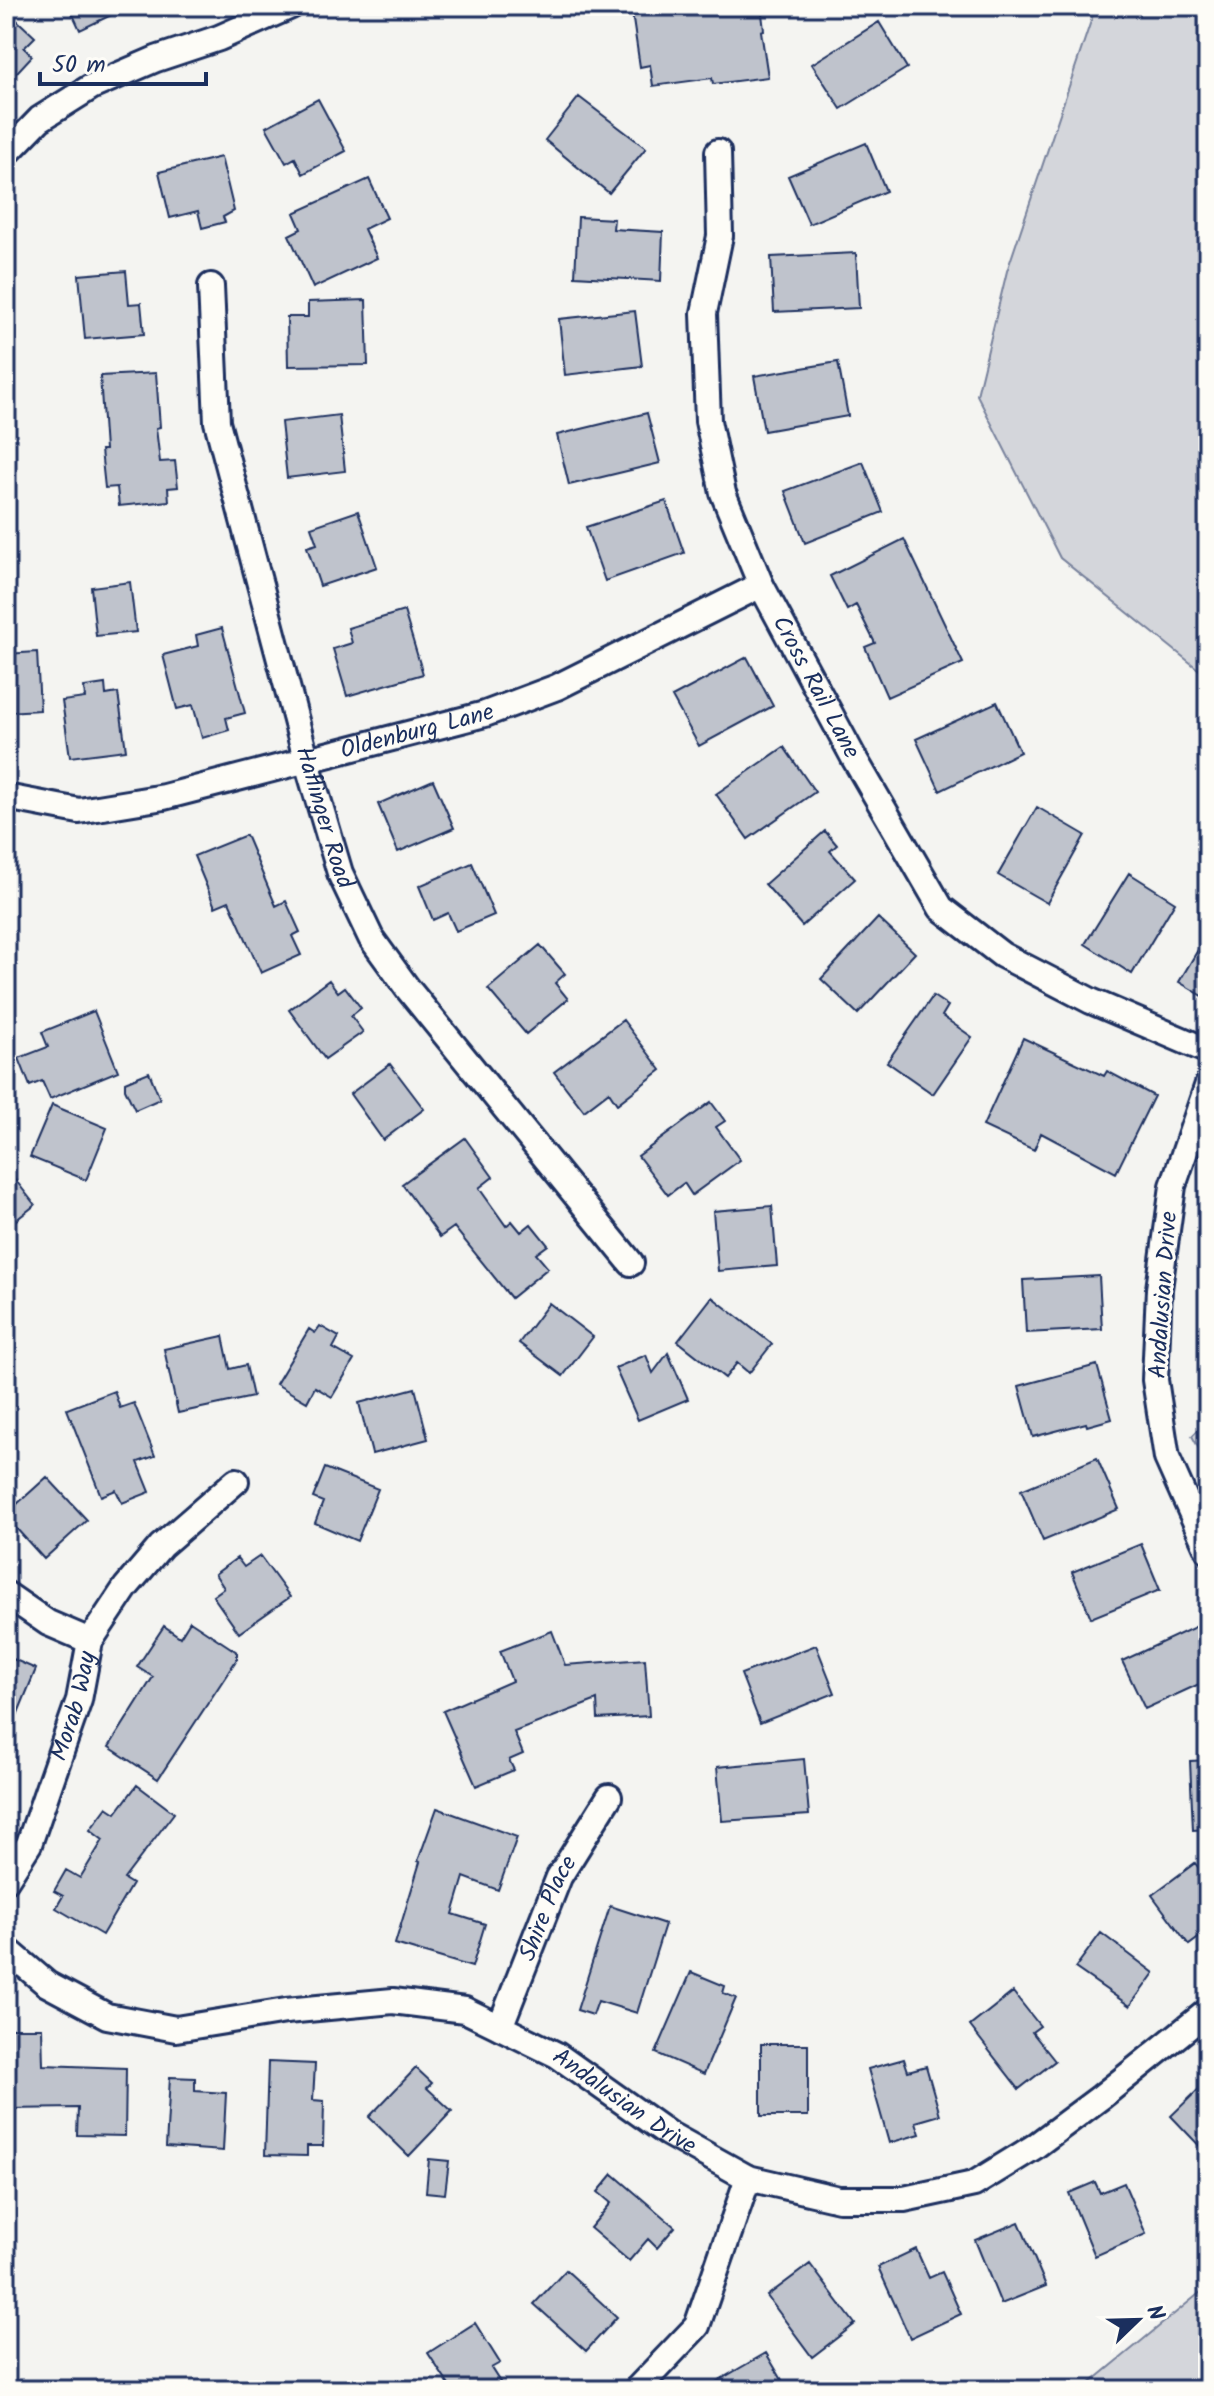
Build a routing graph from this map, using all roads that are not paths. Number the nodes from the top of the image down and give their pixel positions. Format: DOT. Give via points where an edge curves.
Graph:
graph roads {
  1 [pos="291,6"];
  2 [pos="718,152"];
  3 [pos="6,153"];
  4 [pos="211,286"];
  5 [pos="761,585"];
  6 [pos="307,762"];
  7 [pos="6,797"];
  8 [pos="1208,1051"];
  9 [pos="1208,1084"];
  10 [pos="631,1263"];
  11 [pos="236,1481"];
  12 [pos="1208,1550"];
  13 [pos="6,1594"];
  14 [pos="90,1641"];
  15 [pos="609,1797"];
  16 [pos="6,1880"];
  17 [pos="6,1949"];
  18 [pos="1208,2011"];
  19 [pos="500,2027"];
  20 [pos="748,2178"];
  21 [pos="636,2390"];
  1 -- 3 [label="street" via="91,87 40,119"];
  2 -- 5 [label="street, Cross Rail Lane" via="720,236 704,313 708,421 723,493"];
  4 -- 6 [label="street, Haflinger Road" via="217,422"];
  5 -- 6 [label="street, Oldenburg Lane" via="557,687 485,714"];
  5 -- 8 [label="street, Cross Rail Lane" via="941,908 1002,955 1091,1001"];
  6 -- 7 [label="street, Oldenburg Lane" via="164,797 79,811"];
  6 -- 10 [label="street, Haflinger Road" via="340,873 371,938"];
  9 -- 12 [label="street, Andalusian Drive" via="1173,1186 1159,1289 1155,1380 1167,1458"];
  11 -- 14 [label="street, Morab Way" via="161,1546"];
  13 -- 14 [label="street" via="48,1623"];
  14 -- 16 [label="street, Morab Way" via="79,1700 29,1844"];
  15 -- 19 [label="street, Shire Place" via="559,1877"];
  17 -- 19 [label="street, Andalusian Drive" via="47,1984 107,2016 176,2029 393,2001 465,2010"];
  18 -- 20 [label="street, Andalusian Drive" via="1034,2147 974,2184 904,2199 839,2199"];
  19 -- 20 [label="street, Andalusian Drive" via="557,2055 667,2133"];
  20 -- 21 [label="street" via="697,2326"];
}
